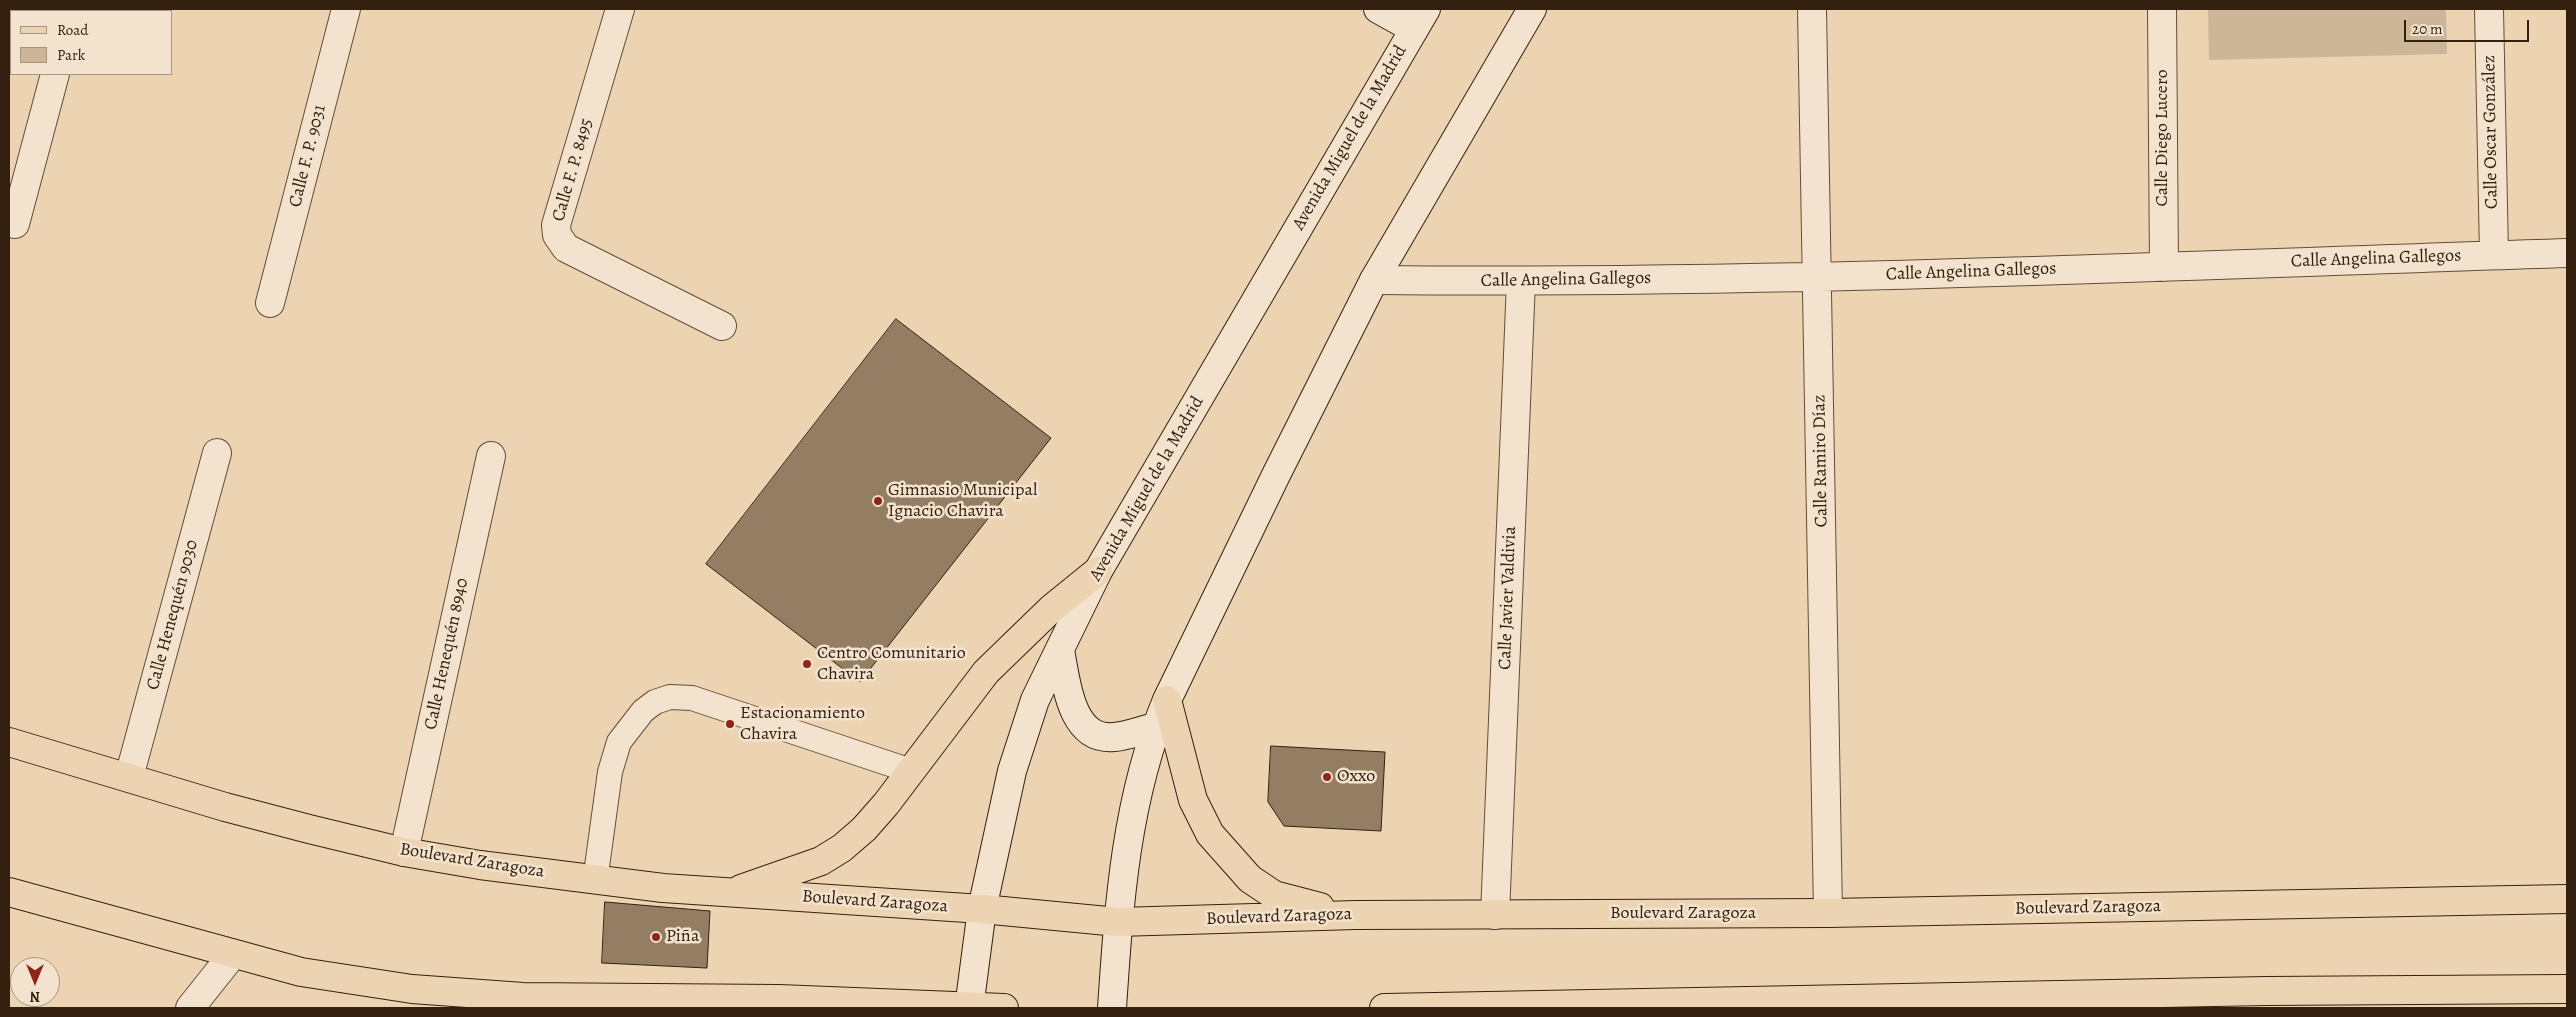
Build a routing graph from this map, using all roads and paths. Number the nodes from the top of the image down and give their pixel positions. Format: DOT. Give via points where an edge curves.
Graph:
graph roads {
  1 [pos="346,9"];
  2 [pos="620,9"];
  3 [pos="1378,9"];
  4 [pos="1532,9"];
  5 [pos="1812,9"];
  6 [pos="2162,9"];
  7 [pos="2488,9"];
  8 [pos="1420,19"];
  9 [pos="55,75"];
  10 [pos="15,224"];
  11 [pos="2567,253"];
  12 [pos="2494,256"];
  13 [pos="2164,267"];
  14 [pos="1818,276"];
  15 [pos="1374,280"];
  16 [pos="1521,281"];
  17 [pos="270,303"];
  18 [pos="722,326"];
  19 [pos="217,453"];
  20 [pos="491,456"];
  21 [pos="1098,571"];
  22 [pos="1060,650"];
  23 [pos="1167,700"];
  24 [pos="1156,727"];
  25 [pos="9,742"];
  26 [pos="910,771"];
  27 [pos="129,777"];
  28 [pos="404,852"];
  29 [pos="595,881"];
  30 [pos="9,892"];
  31 [pos="729,892"];
  32 [pos="2567,899"];
  33 [pos="982,908"];
  34 [pos="1828,913"];
  35 [pos="1356,915"];
  36 [pos="1495,915"];
  37 [pos="1118,922"];
  38 [pos="233,954"];
  39 [pos="2567,989"];
  40 [pos="2267,1000"];
  41 [pos="551,1003"];
  42 [pos="786,1004"];
  43 [pos="1816,1005"];
  44 [pos="190,1008"];
  45 [pos="969,1008"];
  46 [pos="1004,1008"];
  47 [pos="1112,1008"];
  48 [pos="1384,1008"];
  49 [pos="1470,1008"];
  1 -- 17 [label="street, Calle F. P. 9031"];
  2 -- 18 [label="street, Calle F. P. 8495" via="556,225 557,235 566,248"];
  3 -- 8 [label="street"];
  4 -- 15 [label="street"];
  5 -- 14 [label="street, Calle Ramiro Díaz"];
  6 -- 13 [label="street, Calle Diego Lucero"];
  7 -- 12 [label="street, Calle Oscar González"];
  8 -- 21 [label="street, Avenida Miguel de la Madrid"];
  9 -- 10 [label="street"];
  11 -- 12 [label="street, Calle Angelina Gallegos"];
  12 -- 13 [label="street, Calle Angelina Gallegos"];
  13 -- 14 [label="street, Calle Angelina Gallegos"];
  14 -- 16 [label="street, Calle Angelina Gallegos"];
  14 -- 34 [label="street, Calle Ramiro Díaz"];
  15 -- 16 [label="street, Calle Angelina Gallegos"];
  15 -- 23 [label="street"];
  16 -- 36 [label="street, Calle Javier Valdivia"];
  19 -- 27 [label="street, Calle Henequén 9030"];
  20 -- 28 [label="street, Calle Henequén 8940"];
  21 -- 22 [label="street, Avenida Miguel de la Madrid"];
  21 -- 26 [label="main road" via="1044,614 986,672"];
  22 -- 24 [label="street" via="1071,702 1084,726 1103,736 1114,737"];
  22 -- 33 [label="street, Avenida Miguel de la Madrid" via="1023,733"];
  23 -- 24 [label="street"];
  23 -- 35 [label="main road" via="1193,800 1210,834 1232,860 1250,879 1274,895"];
  24 -- 37 [label="street" via="1128,834"];
  25 -- 27 [label="main road, Boulevard Zaragoza"];
  26 -- 29 [label="lane" via="692,698 670,697 655,702 643,711 619,742 610,772"];
  26 -- 31 [label="main road" via="886,804 842,848 821,861"];
  27 -- 28 [label="main road, Boulevard Zaragoza" via="225,807"];
  28 -- 29 [label="main road, Boulevard Zaragoza"];
  29 -- 31 [label="main road, Boulevard Zaragoza"];
  30 -- 38 [label="main road"];
  31 -- 33 [label="main road, Boulevard Zaragoza"];
  32 -- 34 [label="main road, Boulevard Zaragoza"];
  33 -- 37 [label="main road, Boulevard Zaragoza"];
  33 -- 45 [label="street, Avenida Miguel de la Madrid"];
  34 -- 36 [label="main road, Boulevard Zaragoza"];
  35 -- 36 [label="main road, Boulevard Zaragoza"];
  35 -- 37 [label="main road, Boulevard Zaragoza"];
  37 -- 47 [label="street"];
  38 -- 41 [label="main road" via="301,972 412,989"];
  38 -- 44 [label="street"];
  39 -- 40 [label="main road"];
  40 -- 43 [label="main road"];
  41 -- 42 [label="main road"];
  42 -- 45 [label="main road"];
  43 -- 49 [label="main road"];
  45 -- 46 [label="main road"];
  48 -- 49 [label="main road"];
}
